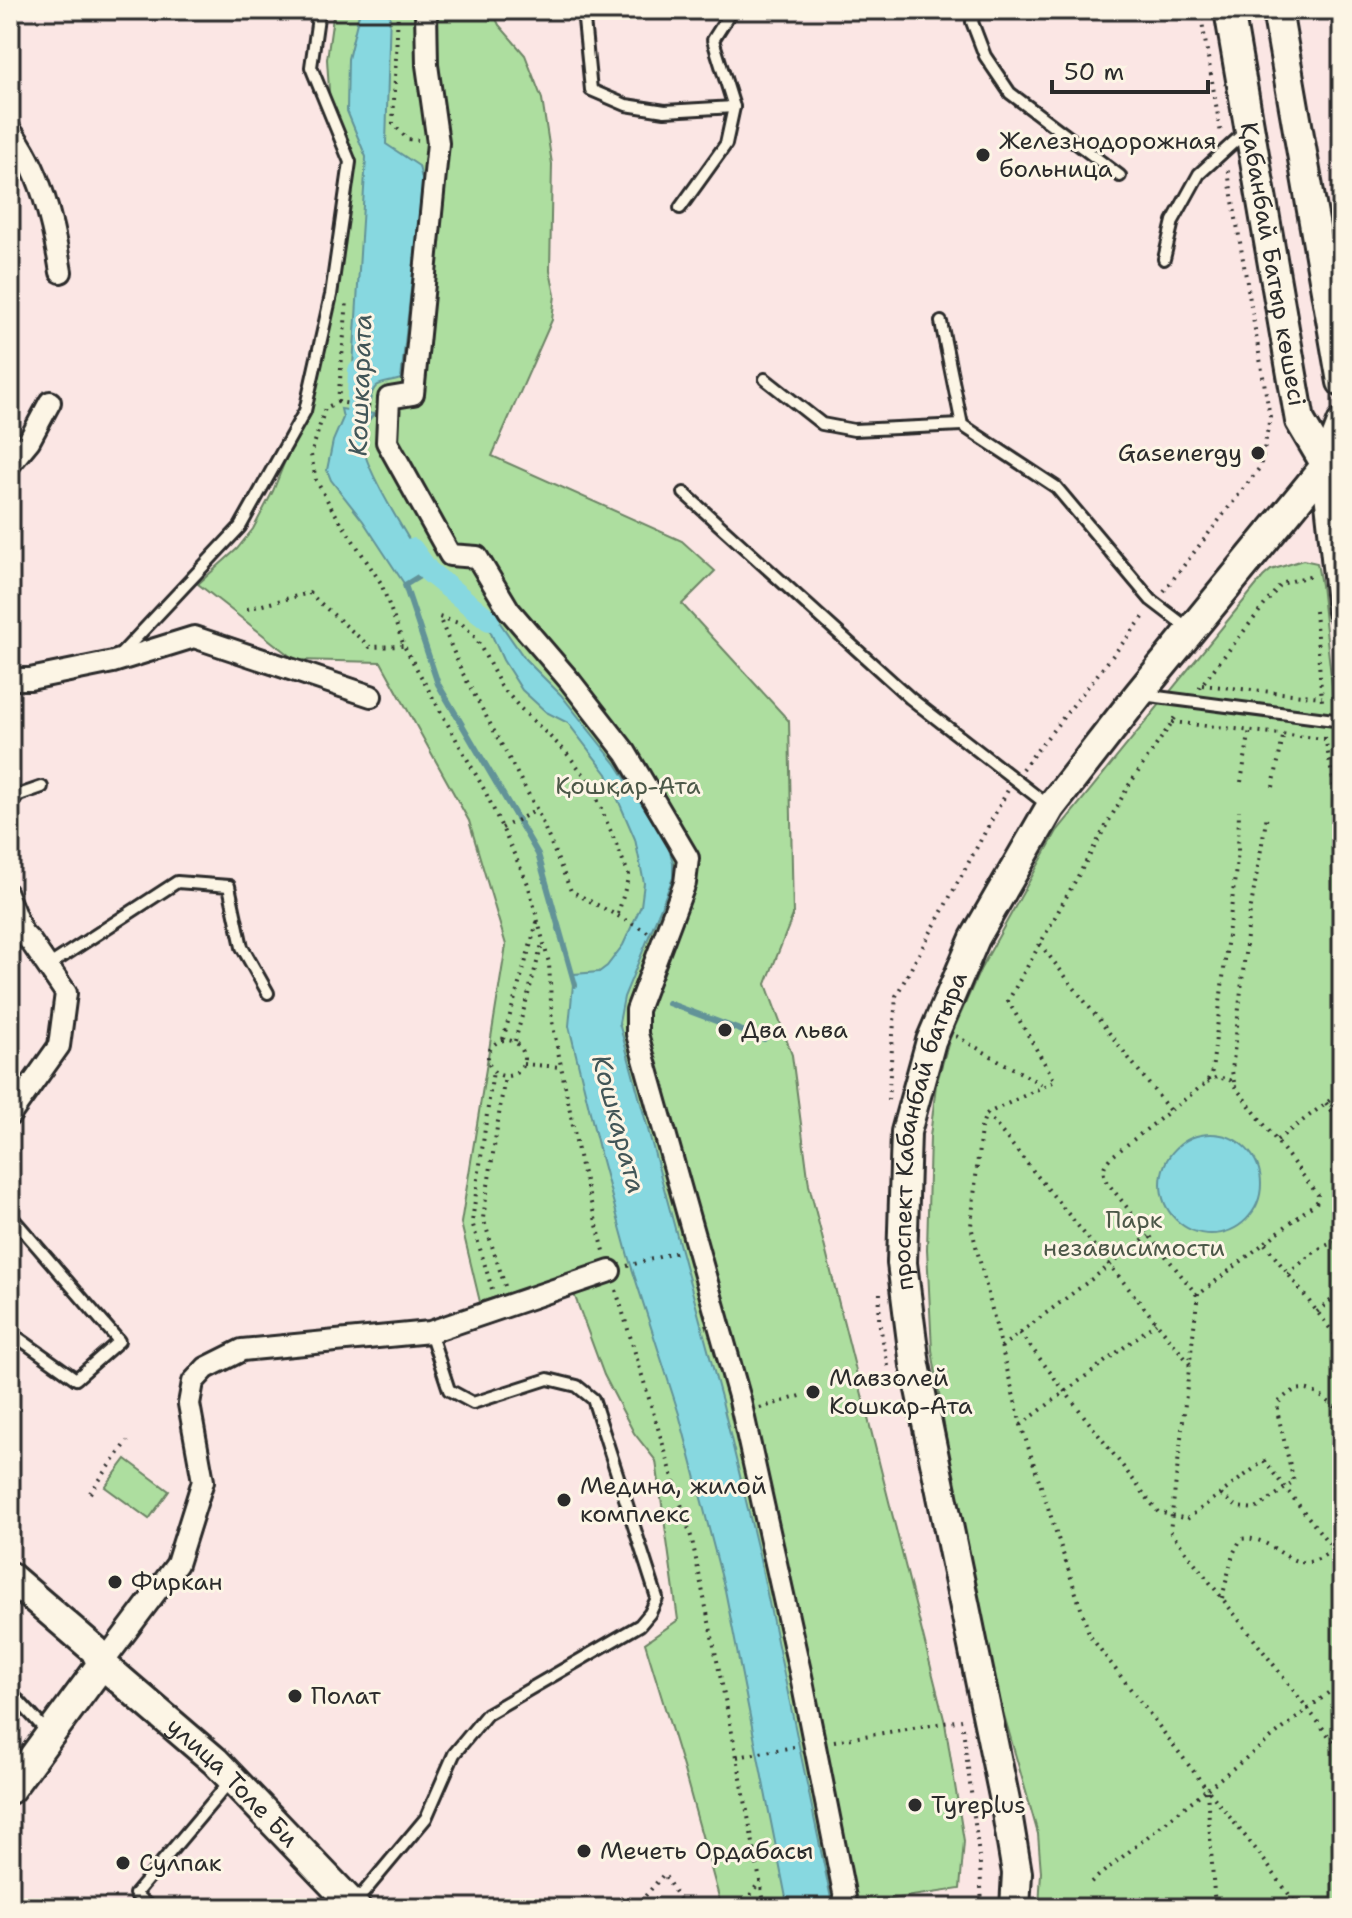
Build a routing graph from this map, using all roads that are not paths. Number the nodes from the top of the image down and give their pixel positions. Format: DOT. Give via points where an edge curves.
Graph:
graph roads {
  1 [pos="319,10"];
  2 [pos="426,10"];
  3 [pos="583,10"];
  4 [pos="732,10"];
  5 [pos="975,10"];
  6 [pos="1229,10"];
  7 [pos="1277,10"];
  8 [pos="734,107"];
  9 [pos="1250,128"];
  10 [pos="10,130"];
  11 [pos="1120,176"];
  12 [pos="680,208"];
  13 [pos="1164,259"];
  14 [pos="61,272"];
  15 [pos="941,322"];
  16 [pos="765,379"];
  17 [pos="1342,382"];
  18 [pos="50,402"];
  19 [pos="1342,423"];
  20 [pos="962,425"];
  21 [pos="10,464"];
  22 [pos="1334,464"];
  23 [pos="684,493"];
  24 [pos="1328,608"];
  25 [pos="1191,630"];
  26 [pos="113,662"];
  27 [pos="10,679"];
  28 [pos="1138,695"];
  29 [pos="371,696"];
  30 [pos="1342,721"];
  31 [pos="42,787"];
  32 [pos="10,804"];
  33 [pos="1050,808"];
  34 [pos="10,890"];
  35 [pos="10,920"];
  36 [pos="31,942"];
  37 [pos="48,966"];
  38 [pos="268,993"];
  39 [pos="10,1115"];
  40 [pos="10,1215"];
  41 [pos="610,1271"];
  42 [pos="10,1332"];
  43 [pos="430,1332"];
  44 [pos="10,1577"];
  45 [pos="10,1598"];
  46 [pos="102,1664"];
  47 [pos="10,1710"];
  48 [pos="49,1735"];
  49 [pos="233,1779"];
  50 [pos="10,1789"];
  51 [pos="355,1906"];
  52 [pos="151,1908"];
  53 [pos="847,1908"];
  54 [pos="1015,1908"];
  1 -- 26 [label="lane" via="311,67 350,162 331,295 305,411 240,527"];
  2 -- 53 [label="street" via="438,143 413,394 389,398 387,442 450,555 477,557 509,610 626,753 688,858 685,883 637,1010 637,1034 743,1413 805,1745"];
  3 -- 8 [label="lane" via="591,90 626,105 665,111"];
  4 -- 8 [label="lane" via="713,40"];
  5 -- 11 [label="lane" via="972,22 985,56 1010,93"];
  6 -- 9 [label="street, Қабанбай Батыр көшесі"];
  7 -- 17 [label="street, Қабанбай Батыр көшесі"];
  8 -- 12 [label="lane" via="726,144"];
  9 -- 13 [label="lane" via="1199,174 1173,221"];
  9 -- 22 [label="street, Қабанбай Батыр көшесі" via="1300,421"];
  10 -- 14 [label="street" via="25,149 41,193"];
  15 -- 20 [label="lane"];
  16 -- 20 [label="lane" via="822,424 854,430"];
  18 -- 21 [label="street"];
  19 -- 22 [label="street"];
  20 -- 25 [label="lane" via="1056,487 1155,603"];
  22 -- 24 [label="street"];
  22 -- 25 [label="street, проспект Кабанбай батыра"];
  23 -- 33 [label="lane" via="910,698"];
  25 -- 28 [label="street, проспект Кабанбай батыра"];
  26 -- 27 [label="street"];
  26 -- 29 [label="street" via="194,637"];
  28 -- 30 [label="lane"];
  28 -- 33 [label="street, проспект Кабанбай батыра"];
  31 -- 32 [label="lane"];
  33 -- 54 [label="street, проспект Кабанбай батыра" via="975,938 938,1025 906,1132 902,1263 915,1365 1005,1801 1017,1873"];
  34 -- 36 [label="lane"];
  35 -- 36 [label="street"];
  36 -- 37 [label="street"];
  37 -- 38 [label="lane" via="177,882 229,886 242,947"];
  37 -- 39 [label="street" via="66,993 59,1046"];
  40 -- 42 [label="lane" via="119,1341 76,1379"];
  41 -- 43 [label="street"];
  43 -- 46 [label="street" via="242,1350 206,1368 193,1382 189,1404 203,1481 177,1564"];
  43 -- 51 [label="lane" via="449,1390 473,1403 548,1379 577,1386 593,1399 657,1598 640,1625 487,1714 454,1754 426,1818"];
  44 -- 46 [label="street, улица Толе Би" via="95,1650"];
  45 -- 46 [label="street, улица Толе Би" via="86,1661"];
  46 -- 48 [label="street"];
  46 -- 49 [label="street, улица Толе Би"];
  47 -- 48 [label="lane" via="18,1700"];
  48 -- 50 [label="street"];
  49 -- 51 [label="street, улица Толе Би"];
  49 -- 52 [label="lane" via="135,1894"];
}
